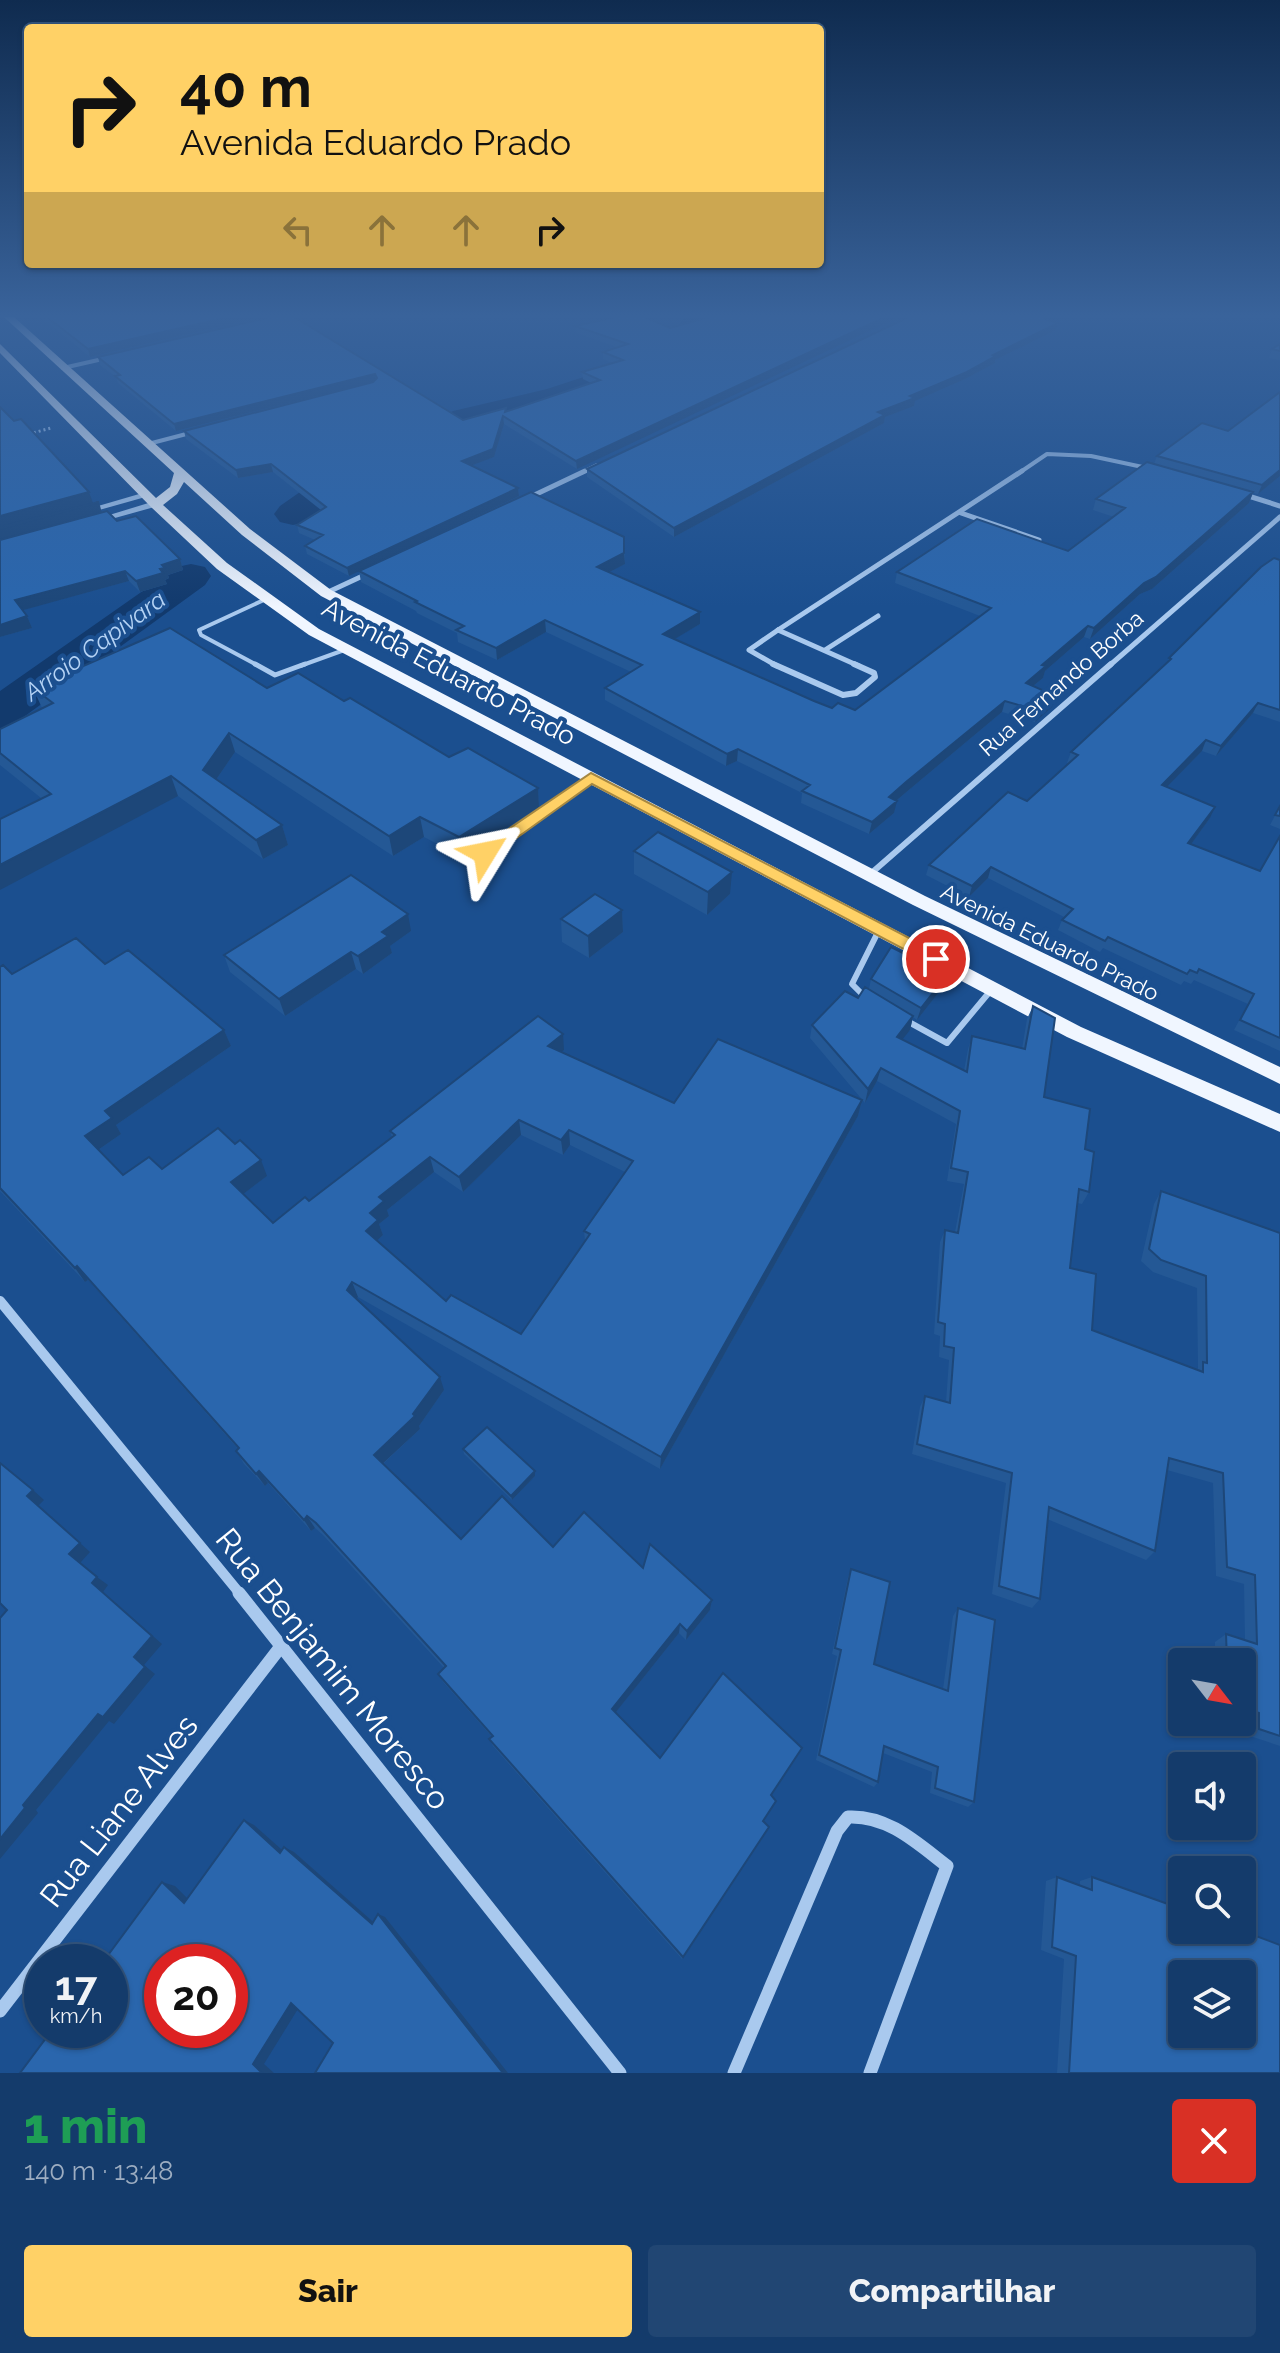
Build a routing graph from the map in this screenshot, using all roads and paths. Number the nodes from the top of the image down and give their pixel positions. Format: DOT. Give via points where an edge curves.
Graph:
graph roads {
  1 [pos="66,414"];
  2 [pos="114,414"];
  3 [pos="208,428"];
  4 [pos="148,444"];
  5 [pos="599,464"];
  6 [pos="1156,470"];
  7 [pos="180,471"];
  8 [pos="1239,494"];
  9 [pos="151,499"];
  10 [pos="514,504"];
  11 [pos="1280,506"];
  12 [pos="76,513"];
  13 [pos="961,513"];
  14 [pos="1280,517"];
  15 [pos="85,524"];
  16 [pos="1039,540"];
  17 [pos="373,571"];
  18 [pos="326,593"];
  19 [pos="267,598"];
  20 [pos="878,616"];
  21 [pos="778,630"];
  22 [pos="347,649"];
  23 [pos="825,650"];
  24 [pos="591,777"];
  25 [pos="485,853"];
  26 [pos="867,876"];
  27 [pos="879,929"];
  28 [pos="992,989"];
  29 [pos="868,999"];
  30 [pos="905,1020"];
  31 [pos="1280,1076"];
  32 [pos="1280,1123"];
  33 [pos="2,1309"];
  34 [pos="282,1645"];
  35 [pos="0,2011"];
  36 [pos="620,2073"];
  37 [pos="734,2073"];
  38 [pos="870,2073"];
  1 -- 9 [label="main road, Avenida Eduardo Prado"];
  2 -- 4 [label="main road, Avenida Eduardo Prado"];
  3 -- 4 [label="street"];
  4 -- 7 [label="main road, Avenida Eduardo Prado"];
  5 -- 10 [label="street"];
  6 -- 13 [label="street" via="1091,456 1047,454"];
  7 -- 9 [label="main road" via="175,489"];
  7 -- 18 [label="main road, Avenida Eduardo Prado" via="246,532"];
  8 -- 11 [label="street"];
  9 -- 12 [label="street"];
  9 -- 15 [label="street"];
  9 -- 19 [label="main road, Avenida Eduardo Prado" via="222,566"];
  13 -- 16 [label="street"];
  13 -- 21 [label="street"];
  14 -- 26 [label="street, Rua Fernando Borba"];
  17 -- 18 [label="street"];
  18 -- 26 [label="main road, Avenida Eduardo Prado"];
  19 -- 22 [label="main road, Avenida Eduardo Prado"];
  19 -- 22 [label="lane" via="204,626 201,635 275,675"];
  20 -- 23 [label="street"];
  21 -- 23 [label="street"];
  21 -- 23 [label="street" via="749,650 752,654 843,695 856,693 875,677"];
  22 -- 24 [label="main road, Avenida Eduardo Prado"];
  24 -- 25 [label="lane"];
  24 -- 27 [label="main road, Avenida Eduardo Prado"];
  26 -- 31 [label="main road, Avenida Eduardo Prado"];
  27 -- 28 [label="main road, Avenida Eduardo Prado"];
  27 -- 29 [label="lane" via="852,984"];
  28 -- 30 [label="lane" via="947,1043"];
  28 -- 32 [label="main road, Avenida Eduardo Prado" via="1074,1032"];
  33 -- 34 [label="street, Rua Benjamim Moresco"];
  34 -- 35 [label="street, Rua Liane Alves"];
  34 -- 36 [label="street, Rua Benjamim Moresco"];
  37 -- 38 [label="street" via="837,1831 848,1817 864,1814 947,1866"];
}
